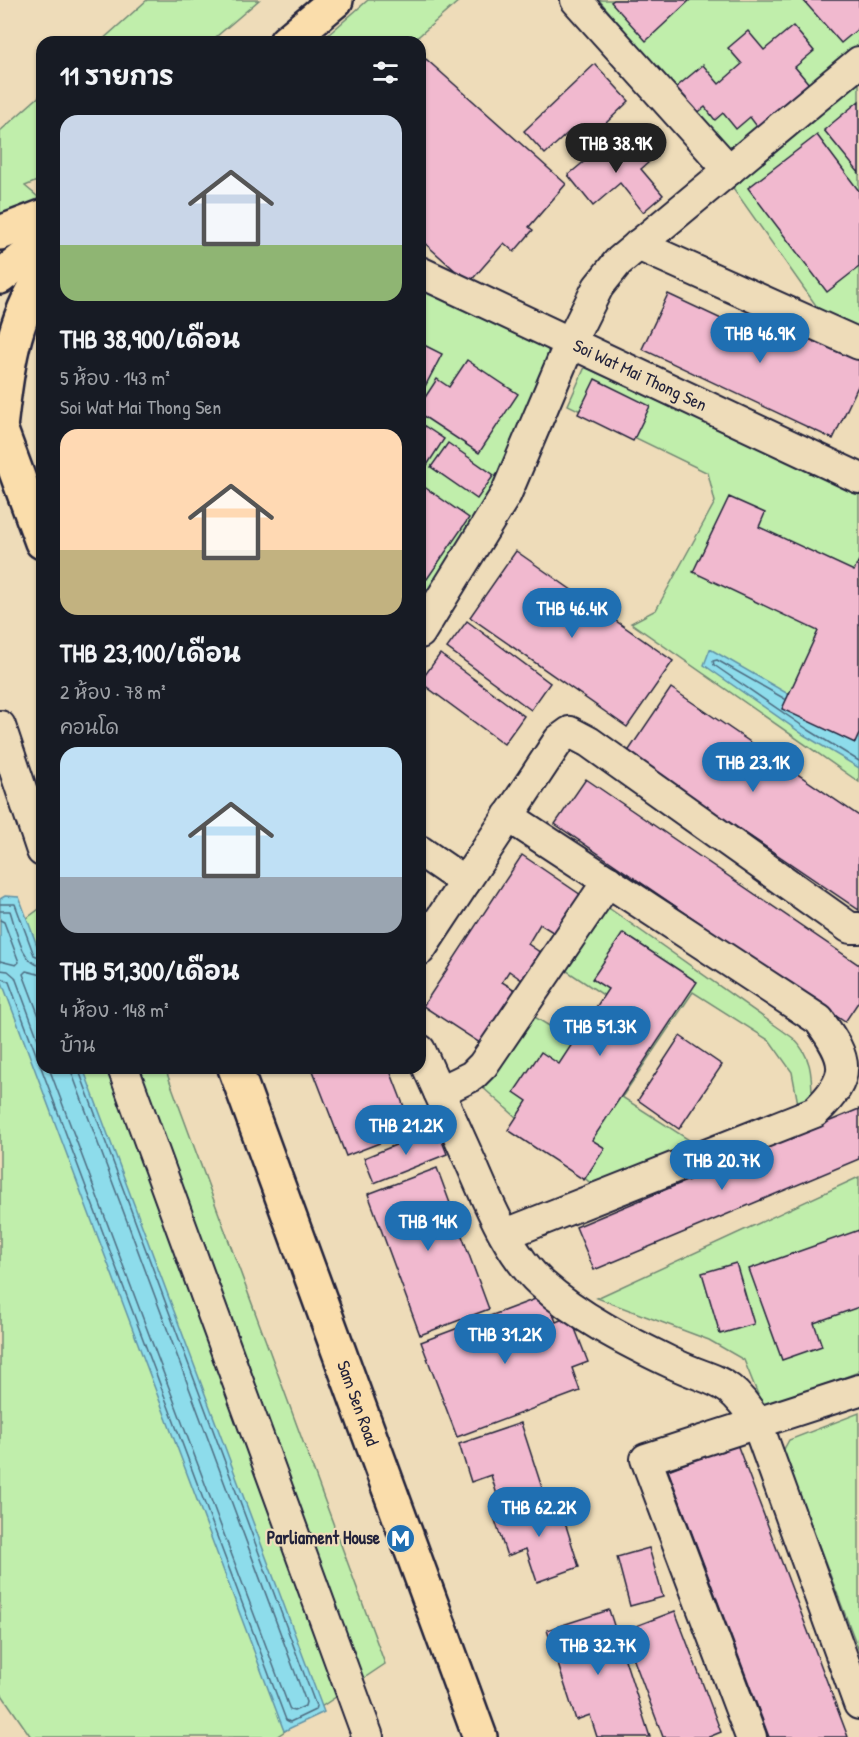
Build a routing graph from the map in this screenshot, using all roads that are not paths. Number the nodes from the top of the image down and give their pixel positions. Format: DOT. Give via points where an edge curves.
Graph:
graph roads {
  1 [pos="336,0"];
  2 [pos="576,0"];
  3 [pos="293,36"];
  4 [pos="859,62"];
  5 [pos="729,170"];
  6 [pos="36,220"];
  7 [pos="0,233"];
  8 [pos="638,245"];
  9 [pos="36,249"];
  10 [pos="426,275"];
  11 [pos="0,277"];
  12 [pos="36,288"];
  13 [pos="570,343"];
  14 [pos="859,344"];
  15 [pos="0,428"];
  16 [pos="859,478"];
  17 [pos="36,526"];
  18 [pos="426,615"];
  19 [pos="0,726"];
  20 [pos="508,816"];
  21 [pos="36,833"];
  22 [pos="426,855"];
  23 [pos="608,881"];
  24 [pos="465,882"];
  25 [pos="859,928"];
  26 [pos="426,941"];
  27 [pos="426,1063"];
  28 [pos="125,1074"];
  29 [pos="237,1074"];
  30 [pos="439,1092"];
  31 [pos="506,1234"];
  32 [pos="859,1390"];
  33 [pos="757,1423"];
  34 [pos="859,1704"];
  35 [pos="368,1737"];
  36 [pos="480,1737"];
  37 [pos="751,1737"];
  1 -- 3 [label="main road"];
  2 -- 5 [label="street"];
  4 -- 5 [label="street"];
  5 -- 8 [label="street"];
  6 -- 7 [label="main road"];
  8 -- 13 [label="street" via="598,287"];
  8 -- 14 [label="street"];
  9 -- 11 [label="main road"];
  10 -- 13 [label="street, Soi Wat Mai Thong Sen"];
  12 -- 15 [label="main road" via="20,317 6,376"];
  13 -- 16 [label="street, Soi Wat Mai Thong Sen"];
  13 -- 18 [label="street" via="506,494"];
  15 -- 17 [label="main road"];
  19 -- 21 [label="street"];
  20 -- 23 [label="street"];
  20 -- 24 [label="street"];
  20 -- 25 [label="street" via="559,740 570,732 850,928"];
  22 -- 24 [label="street"];
  23 -- 30 [label="street" via="483,1065 472,1076"];
  23 -- 31 [label="street" via="819,1020 842,1062 843,1078 834,1094 815,1112"];
  24 -- 26 [label="street"];
  27 -- 30 [label="street"];
  28 -- 35 [label="street"];
  29 -- 36 [label="main road, Sam Sen Road"];
  30 -- 31 [label="street"];
  31 -- 33 [label="street" via="521,1260 542,1284 593,1321 672,1364 722,1382 743,1400"];
  32 -- 33 [label="street"];
  33 -- 34 [label="street"];
  33 -- 37 [label="street" via="646,1459"];
}
